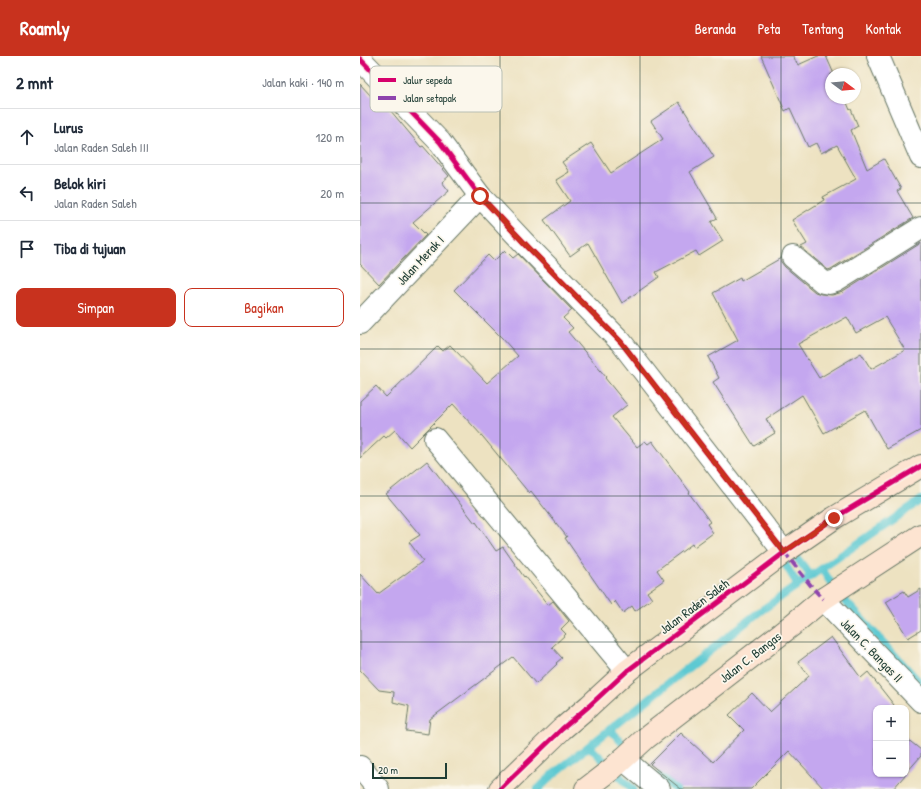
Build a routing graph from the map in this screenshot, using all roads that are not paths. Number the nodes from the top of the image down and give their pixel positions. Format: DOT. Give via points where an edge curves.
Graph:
graph roads {
  1 [pos="878,56"];
  2 [pos="360,59"];
  3 [pos="370,69"];
  4 [pos="411,112"];
  5 [pos="921,157"];
  6 [pos="480,196"];
  7 [pos="921,228"];
  8 [pos="792,257"];
  9 [pos="360,323"];
  10 [pos="435,439"];
  11 [pos="921,466"];
  12 [pos="921,535"];
  13 [pos="784,552"];
  14 [pos="823,599"];
  15 [pos="627,671"];
  16 [pos="921,701"];
  17 [pos="623,759"];
  18 [pos="360,768"];
  19 [pos="378,789"];
  20 [pos="500,789"];
  21 [pos="586,789"];
  22 [pos="659,789"];
  1 -- 5 [label="street"];
  2 -- 3 [label="street"];
  4 -- 6 [label="street" via="440,142"];
  6 -- 9 [label="street, Jalan Merak I"];
  6 -- 13 [label="street" via="621,342"];
  7 -- 8 [label="street" via="829,283 822,282"];
  10 -- 15 [label="street"];
  11 -- 13 [label="street, Jalan Raden Saleh" via="834,518"];
  12 -- 14 [label="street, Jalan C. Bangas"];
  13 -- 15 [label="street, Jalan Raden Saleh"];
  14 -- 16 [label="street, Jalan C. Bangas II"];
  14 -- 17 [label="street, Jalan C. Bangas" via="646,738"];
  15 -- 20 [label="street, Jalan Raden Saleh"];
  17 -- 21 [label="street, Jalan C. Bangas"];
  17 -- 22 [label="street"];
  18 -- 19 [label="street"];
}
